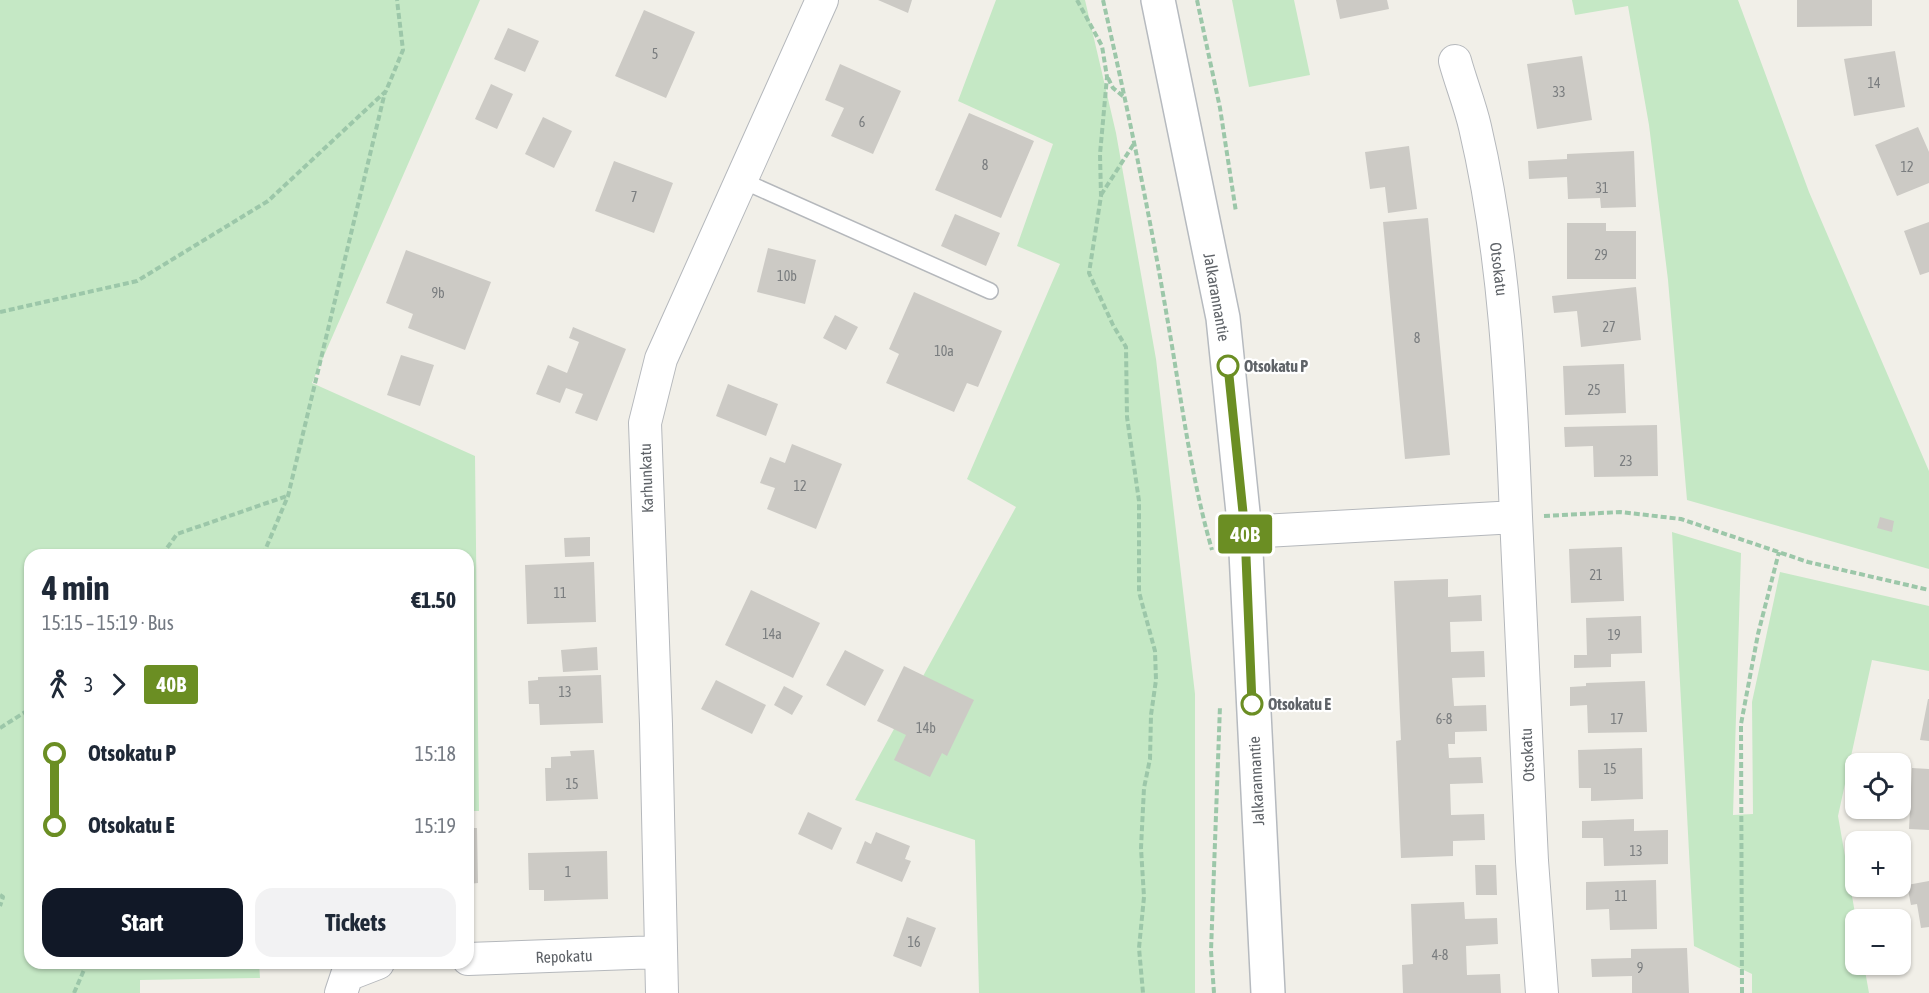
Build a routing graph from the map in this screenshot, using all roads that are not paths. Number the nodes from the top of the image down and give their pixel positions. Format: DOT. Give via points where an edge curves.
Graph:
graph roads {
  1 [pos="822,0"];
  2 [pos="1158,0"];
  3 [pos="1455,62"];
  4 [pos="741,180"];
  5 [pos="990,291"];
  6 [pos="1516,517"];
  7 [pos="1245,532"];
  8 [pos="660,952"];
  9 [pos="474,959"];
  10 [pos="362,969"];
  11 [pos="341,993"];
  12 [pos="662,993"];
  13 [pos="1268,993"];
  14 [pos="1542,993"];
  1 -- 4 [label="street, Karhunkatu"];
  2 -- 7 [label="main road, Jalkarannantie" via="1223,318"];
  3 -- 6 [label="street, Otsokatu" via="1475,126 1497,248 1509,365"];
  4 -- 5 [label="lane"];
  4 -- 8 [label="street, Karhunkatu" via="661,359 645,423"];
  6 -- 7 [label="street"];
  6 -- 14 [label="street, Otsokatu"];
  7 -- 13 [label="main road, Jalkarannantie"];
  8 -- 9 [label="street, Repokatu"];
  8 -- 12 [label="street, Karhunkatu"];
  10 -- 11 [label="street" via="347,975"];
}
